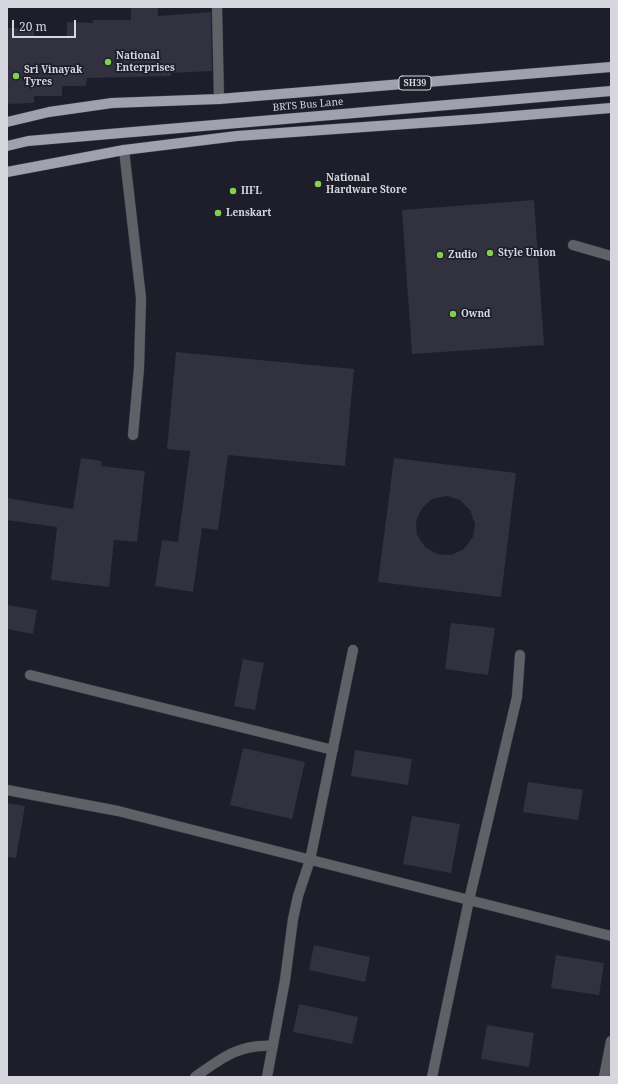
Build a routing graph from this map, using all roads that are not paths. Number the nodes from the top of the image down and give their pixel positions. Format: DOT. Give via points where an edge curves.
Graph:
graph roads {
  1 [pos="217,7"];
  2 [pos="611,67"];
  3 [pos="611,91"];
  4 [pos="219,99"];
  5 [pos="611,108"];
  6 [pos="7,122"];
  7 [pos="7,146"];
  8 [pos="124,150"];
  9 [pos="7,172"];
  10 [pos="573,245"];
  11 [pos="611,256"];
  12 [pos="133,434"];
  13 [pos="353,650"];
  14 [pos="520,655"];
  15 [pos="30,675"];
  16 [pos="333,750"];
  17 [pos="7,790"];
  18 [pos="310,860"];
  19 [pos="469,900"];
  20 [pos="611,936"];
  21 [pos="611,1041"];
  22 [pos="273,1046"];
  23 [pos="195,1077"];
  24 [pos="267,1077"];
  25 [pos="432,1077"];
  26 [pos="604,1077"];
  1 -- 4 [label="street"];
  2 -- 4 [label="main road, SH39"];
  3 -- 7 [label="main road, BRTS Bus Lane" via="28,141"];
  4 -- 6 [label="main road, SH39" via="112,103 49,112"];
  5 -- 8 [label="main road" via="237,136"];
  8 -- 9 [label="main road"];
  8 -- 12 [label="street" via="141,298"];
  10 -- 11 [label="street"];
  13 -- 16 [label="street"];
  14 -- 19 [label="street" via="517,697"];
  15 -- 16 [label="street"];
  16 -- 18 [label="street"];
  17 -- 18 [label="street" via="118,811"];
  18 -- 19 [label="street"];
  18 -- 22 [label="street" via="293,919"];
  19 -- 20 [label="street"];
  19 -- 25 [label="street"];
  21 -- 26 [label="street"];
  22 -- 23 [label="street" via="258,1044 238,1050"];
  22 -- 24 [label="street"];
}
